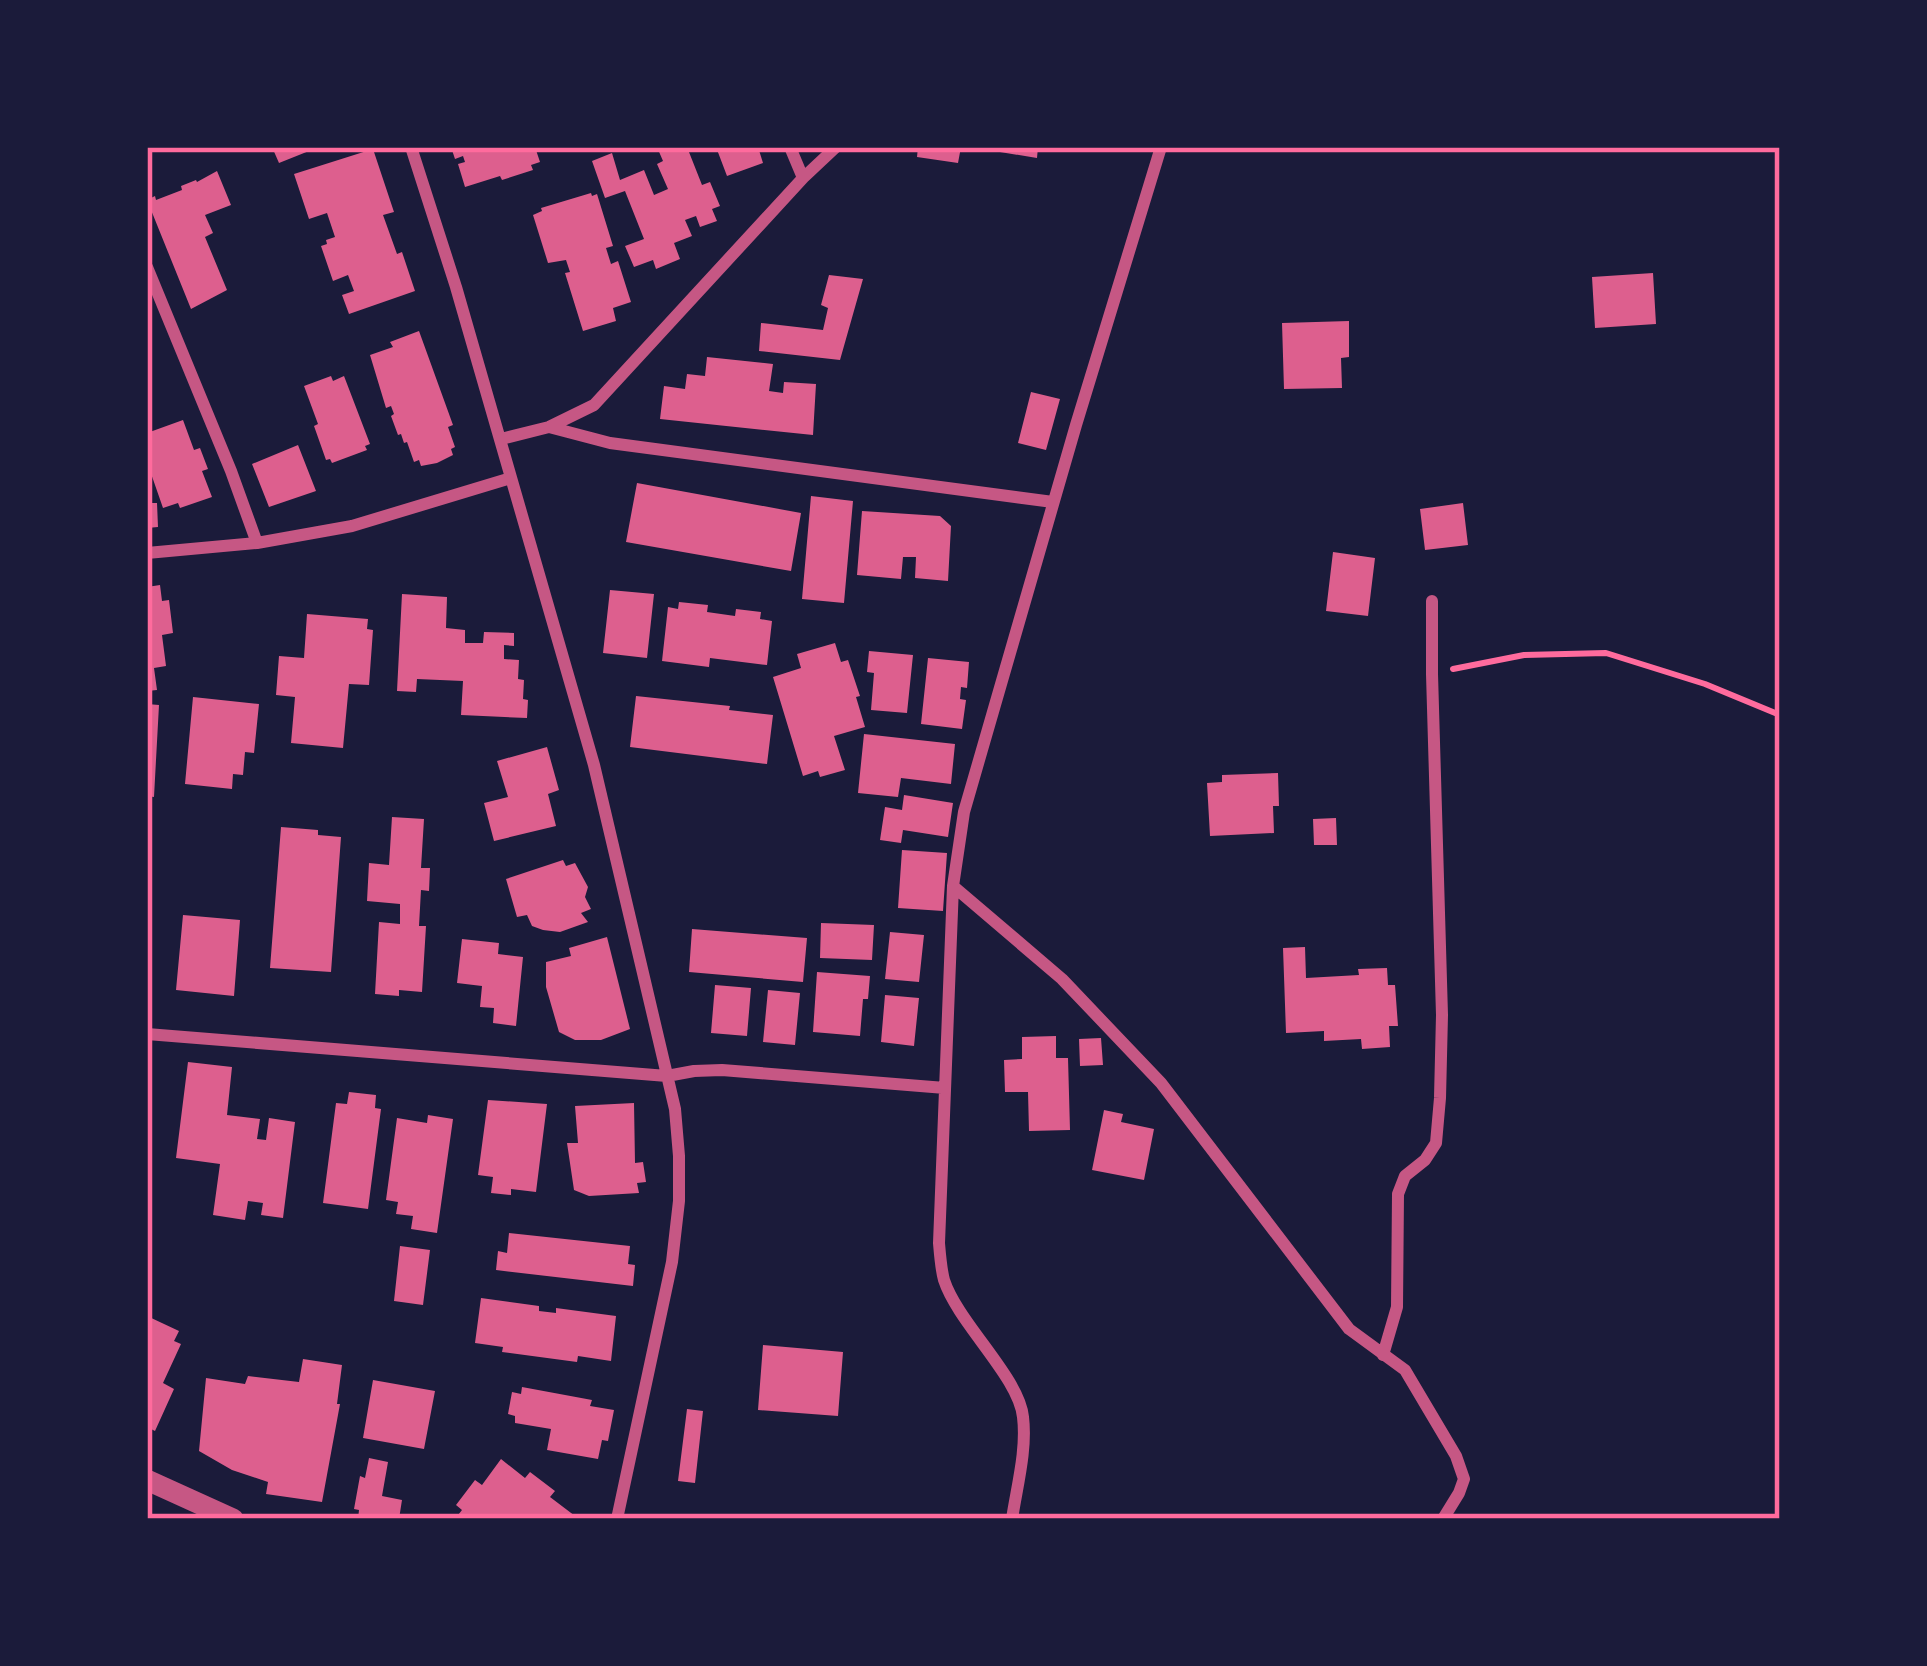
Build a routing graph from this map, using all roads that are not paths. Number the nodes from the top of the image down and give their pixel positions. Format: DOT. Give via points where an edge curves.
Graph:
graph roads {
  1 [pos="411,147"];
  2 [pos="790,147"];
  3 [pos="836,147"];
  4 [pos="1161,147"];
  5 [pos="803,178"];
  6 [pos="147,267"];
  7 [pos="549,427"];
  8 [pos="501,439"];
  9 [pos="511,478"];
  10 [pos="1053,502"];
  11 [pos="257,543"];
  12 [pos="147,553"];
  13 [pos="1432,601"];
  14 [pos="953,886"];
  15 [pos="147,1034"];
  16 [pos="667,1076"];
  17 [pos="945,1088"];
  18 [pos="1383,1355"];
  19 [pos="147,1480"];
  20 [pos="233,1519"];
  21 [pos="617,1519"];
  22 [pos="1012,1519"];
  23 [pos="1444,1519"];
  1 -- 8 [label="street"];
  2 -- 5 [label="street"];
  3 -- 5 [label="street"];
  4 -- 10 [label="street"];
  5 -- 7 [label="street" via="594,405"];
  6 -- 11 [label="street"];
  7 -- 8 [label="street"];
  7 -- 10 [label="street"];
  8 -- 9 [label="street"];
  9 -- 11 [label="street" via="352,526"];
  9 -- 16 [label="street" via="594,765"];
  10 -- 14 [label="street" via="964,812"];
  11 -- 12 [label="street"];
  13 -- 18 [label="street" via="1440,1098 1436,1143 1398,1194 1397,1307"];
  14 -- 17 [label="street"];
  14 -- 18 [label="street" via="1062,979 1161,1083 1349,1329"];
  15 -- 16 [label="street"];
  16 -- 17 [label="street" via="722,1070"];
  16 -- 21 [label="street" via="679,1156 675,1242"];
  17 -- 22 [label="street" via="944,1282 1023,1413"];
  18 -- 23 [label="street" via="1405,1370 1456,1456 1464,1479"];
  19 -- 20 [label="street"];
}
